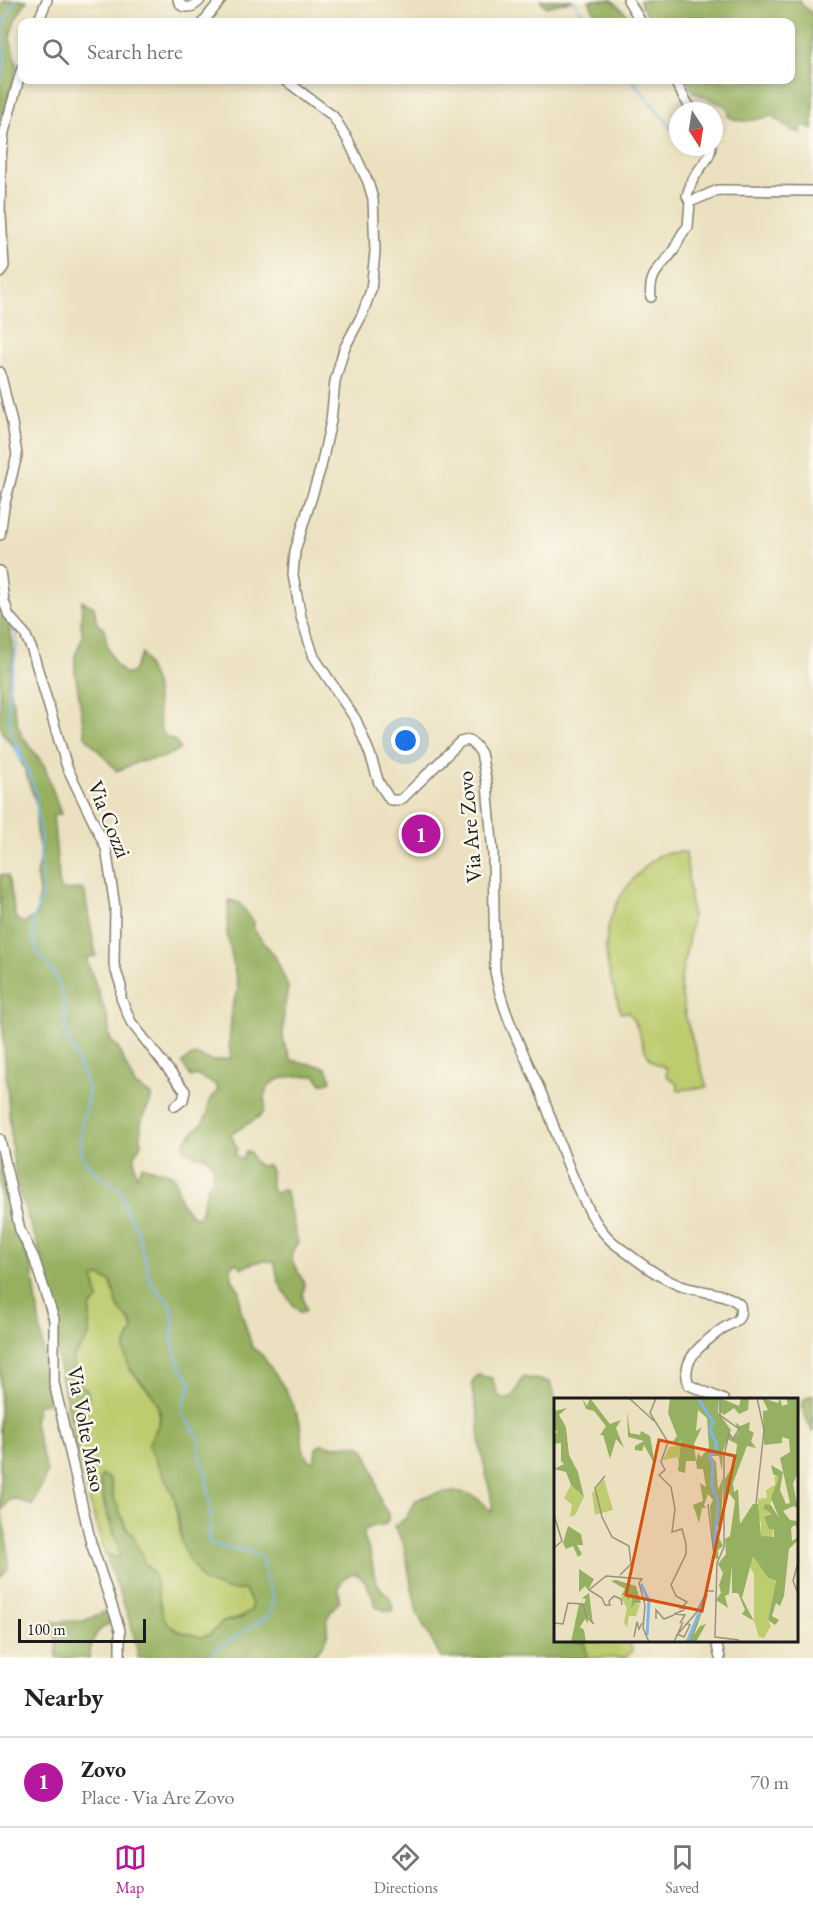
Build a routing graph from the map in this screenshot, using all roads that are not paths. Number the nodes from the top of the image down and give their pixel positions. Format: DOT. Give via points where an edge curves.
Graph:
graph roads {
  1 [pos="47,0"];
  2 [pos="178,0"];
  3 [pos="200,0"];
  4 [pos="221,0"];
  5 [pos="628,0"];
  6 [pos="40,18"];
  7 [pos="205,18"];
  8 [pos="639,18"];
  9 [pos="18,82"];
  10 [pos="290,84"];
  11 [pos="676,84"];
  12 [pos="687,102"];
  13 [pos="708,156"];
  14 [pos="813,191"];
  15 [pos="690,202"];
  16 [pos="0,215"];
  17 [pos="0,273"];
  18 [pos="651,297"];
  19 [pos="0,372"];
  20 [pos="0,535"];
  21 [pos="0,571"];
  22 [pos="175,1106"];
  23 [pos="0,1139"];
  24 [pos="719,1398"];
  25 [pos="716,1643"];
  26 [pos="120,1658"];
  27 [pos="720,1658"];
  1 -- 6 [label="street"];
  2 -- 3 [label="street" via="188,7"];
  4 -- 7 [label="street"];
  5 -- 8 [label="street"];
  9 -- 16 [label="street" via="4,132"];
  10 -- 24 [label="street, Via Are Zovo" via="333,116 343,132 368,182 375,222 371,290 344,349 321,466 295,551 293,575 301,618 314,657 356,720 379,783 390,800 403,798 460,742 469,740 478,749 487,784 494,854 495,971 512,1028 596,1223 616,1245 679,1286 727,1296 740,1305 738,1319 721,1329 686,1364 689,1385"];
  11 -- 12 [label="street"];
  13 -- 15 [label="street" via="690,185"];
  14 -- 15 [label="street" via="718,190"];
  15 -- 18 [label="street" via="688,227 655,273"];
  16 -- 17 [label="street" via="4,266"];
  19 -- 20 [label="street" via="17,455"];
  21 -- 22 [label="street, Via Cozzi" via="9,616 25,634 32,650 67,766 106,848 115,907 114,965 121,998 146,1045 185,1091 183,1100"];
  23 -- 26 [label="street, Via Volte Maso" via="20,1230 34,1258 54,1319 54,1383 91,1543 120,1630"];
  25 -- 27 [label="street"];
}
